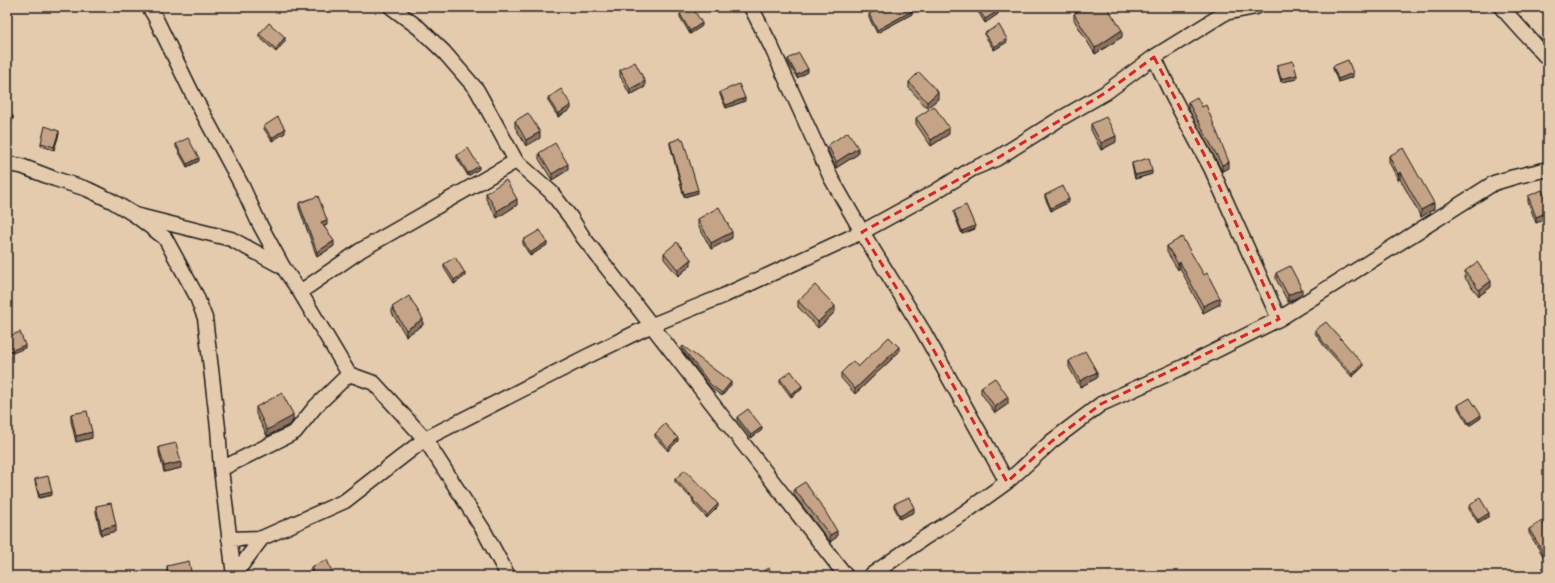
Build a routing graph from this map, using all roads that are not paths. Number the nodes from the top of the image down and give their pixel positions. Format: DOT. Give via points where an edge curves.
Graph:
graph roads {
  1 [pos="149,7"];
  2 [pos="391,7"];
  3 [pos="751,7"];
  4 [pos="1256,7"];
  5 [pos="1501,7"];
  6 [pos="1224,10"];
  7 [pos="1154,57"];
  8 [pos="1548,59"];
  9 [pos="516,161"];
  10 [pos="7,164"];
  11 [pos="1548,169"];
  12 [pos="134,215"];
  13 [pos="862,232"];
  14 [pos="283,268"];
  15 [pos="300,292"];
  16 [pos="1279,319"];
  17 [pos="652,325"];
  18 [pos="349,374"];
  19 [pos="425,439"];
  20 [pos="220,469"];
  21 [pos="1007,482"];
  22 [pos="262,538"];
  23 [pos="229,539"];
  24 [pos="234,575"];
  25 [pos="508,576"];
  26 [pos="846,576"];
  27 [pos="870,576"];
  1 -- 14 [label="street"];
  2 -- 9 [label="street" via="419,28 444,52 477,90"];
  3 -- 13 [label="street" via="831,178"];
  4 -- 6 [label="street"];
  5 -- 8 [label="street"];
  6 -- 7 [label="street"];
  7 -- 13 [label="street" via="1105,93 996,159"];
  7 -- 16 [label="street" via="1211,168"];
  9 -- 15 [label="street" via="361,250"];
  9 -- 17 [label="street" via="551,192"];
  10 -- 12 [label="street" via="21,166 55,180 87,189"];
  11 -- 16 [label="street" via="1494,183"];
  12 -- 14 [label="street" via="231,239"];
  12 -- 20 [label="street" via="165,238 196,295 205,318 218,428"];
  13 -- 17 [label="street" via="724,296"];
  13 -- 21 [label="street" via="923,331"];
  14 -- 15 [label="street"];
  15 -- 18 [label="street"];
  16 -- 21 [label="street" via="1101,404 1052,441"];
  17 -- 19 [label="street"];
  17 -- 26 [label="street"];
  18 -- 19 [label="street" via="374,383"];
  18 -- 20 [label="street" via="315,406 295,432"];
  19 -- 22 [label="street" via="344,501"];
  19 -- 25 [label="street" via="484,531"];
  20 -- 23 [label="street"];
  21 -- 27 [label="street"];
  22 -- 23 [label="street"];
  22 -- 24 [label="street"];
  23 -- 24 [label="street"];
}
